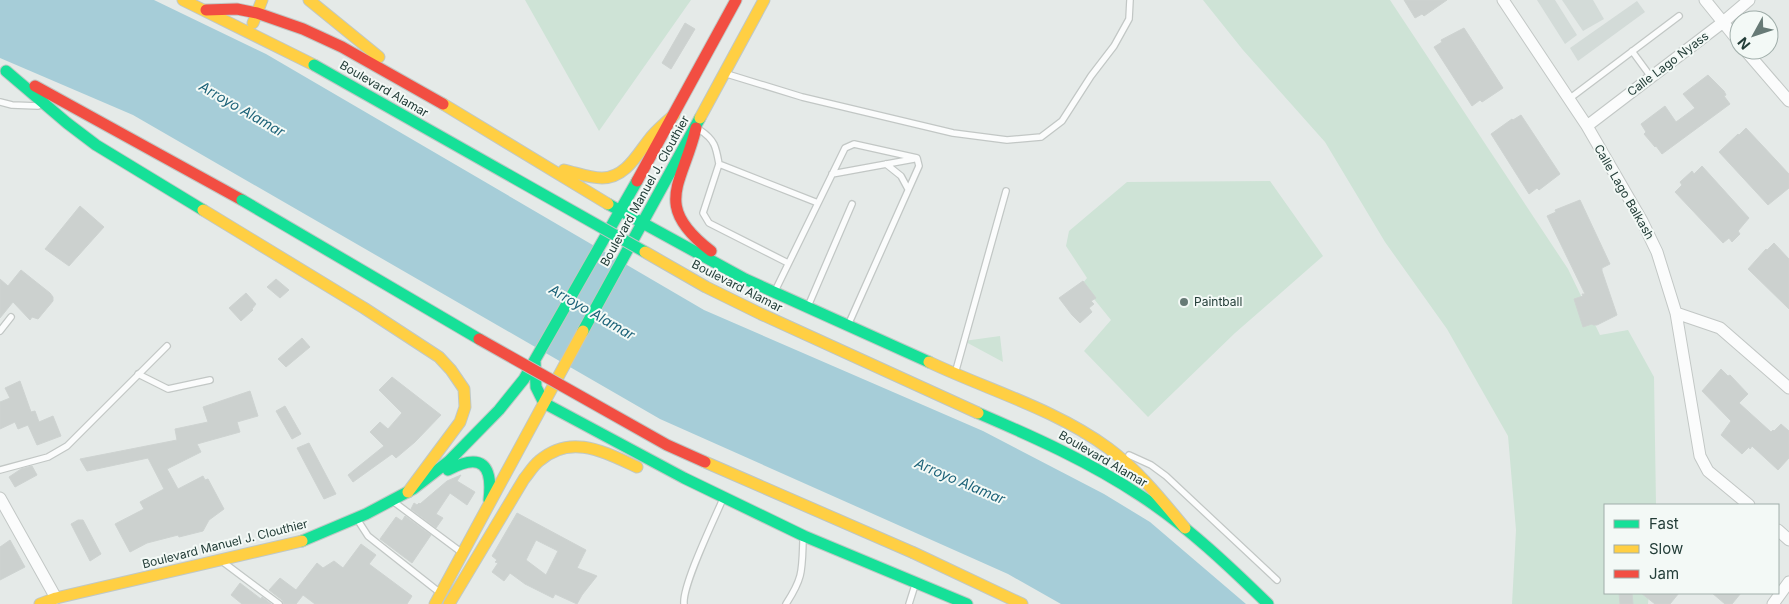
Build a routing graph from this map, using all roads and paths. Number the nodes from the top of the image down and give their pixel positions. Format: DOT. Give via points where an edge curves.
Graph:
graph roads {
  1 [pos="184,0"];
  2 [pos="262,0"];
  3 [pos="309,0"];
  4 [pos="736,0"];
  5 [pos="764,0"];
  6 [pos="1130,0"];
  7 [pos="1503,0"];
  8 [pos="1705,0"];
  9 [pos="1749,0"];
  10 [pos="206,10"];
  11 [pos="257,13"];
  12 [pos="1679,16"];
  13 [pos="1722,22"];
  14 [pos="1729,30"];
  15 [pos="249,34"];
  16 [pos="1632,51"];
  17 [pos="1754,60"];
  18 [pos="3,70"];
  19 [pos="725,74"];
  20 [pos="1652,77"];
  21 [pos="417,88"];
  22 [pos="1569,99"];
  23 [pos="1789,101"];
  24 [pos="0,102"];
  25 [pos="46,106"];
  26 [pos="674,115"];
  27 [pos="1587,126"];
  28 [pos="696,128"];
  29 [pos="917,158"];
  30 [pos="719,164"];
  31 [pos="886,164"];
  32 [pos="550,169"];
  33 [pos="832,174"];
  34 [pos="908,190"];
  35 [pos="1006,191"];
  36 [pos="818,203"];
  37 [pos="852,204"];
  38 [pos="620,211"];
  39 [pos="641,223"];
  40 [pos="788,263"];
  41 [pos="745,279"];
  42 [pos="774,293"];
  43 [pos="808,308"];
  44 [pos="1676,313"];
  45 [pos="11,317"];
  46 [pos="848,326"];
  47 [pos="0,332"];
  48 [pos="167,346"];
  49 [pos="536,359"];
  50 [pos="138,374"];
  51 [pos="954,374"];
  52 [pos="210,380"];
  53 [pos="1789,388"];
  54 [pos="547,399"];
  55 [pos="1108,448"];
  56 [pos="0,470"];
  57 [pos="684,478"];
  58 [pos="426,479"];
  59 [pos="408,492"];
  60 [pos="723,497"];
  61 [pos="0,498"];
  62 [pos="392,500"];
  63 [pos="1747,504"];
  64 [pos="488,505"];
  65 [pos="356,518"];
  66 [pos="1185,528"];
  67 [pos="1779,531"];
  68 [pos="804,536"];
  69 [pos="1789,540"];
  70 [pos="463,553"];
  71 [pos="220,561"];
  72 [pos="1277,580"];
  73 [pos="1789,582"];
  74 [pos="916,583"];
  75 [pos="441,593"];
  76 [pos="56,598"];
  77 [pos="454,601"];
  78 [pos="40,604"];
  79 [pos="279,604"];
  80 [pos="436,604"];
  81 [pos="684,604"];
  82 [pos="786,604"];
  83 [pos="909,604"];
  84 [pos="967,604"];
  85 [pos="1022,604"];
  86 [pos="1268,604"];
  87 [pos="1773,604"];
  1 -- 10 [label="main road, Boulevard Alamar"];
  2 -- 11 [label="main road"];
  3 -- 21 [label="main road"];
  4 -- 26 [label="main road, Boulevard Manuel J. Clouthier"];
  5 -- 19 [label="main road, Boulevard Manuel J. Clouthier"];
  6 -- 19 [label="lane" via="1129,19 1114,46 1062,121 1041,137 1007,140 953,133 802,97"];
  7 -- 22 [label="street, Calle Lago Balkash"];
  8 -- 13 [label="street"];
  9 -- 13 [label="street, Calle Lago Nyass"];
  10 -- 11 [label="main road" via="237,9"];
  10 -- 15 [label="main road, Boulevard Alamar"];
  11 -- 15 [label="main road"];
  11 -- 21 [label="main road" via="342,47"];
  12 -- 16 [label="lane"];
  13 -- 14 [label="street"];
  13 -- 20 [label="street, Calle Lago Nyass"];
  15 -- 66 [label="main road, Boulevard Alamar, bridge" via="314,65 713,291 1086,463 1123,484"];
  16 -- 20 [label="lane"];
  16 -- 22 [label="lane"];
  17 -- 23 [label="street"];
  18 -- 25 [label="main road"];
  18 -- 85 [label="main road, bridge" via="242,200 507,356 667,445"];
  19 -- 28 [label="main road, Boulevard Manuel J. Clouthier"];
  20 -- 27 [label="street, Calle Lago Nyass"];
  21 -- 32 [label="main road"];
  22 -- 27 [label="street, Calle Lago Balkash"];
  24 -- 25 [label="lane"];
  25 -- 59 [label="main road" via="96,144 439,357 464,389 465,407 452,434"];
  26 -- 32 [label="main road" via="652,136 632,163 615,176 594,178 564,169"];
  26 -- 38 [label="main road, Boulevard Manuel J. Clouthier"];
  27 -- 44 [label="street, Calle Lago Balkash" via="1657,252"];
  28 -- 30 [label="lane" via="710,136"];
  28 -- 39 [label="main road, Boulevard Manuel J. Clouthier"];
  28 -- 41 [label="main road" via="678,180 676,208 690,233 737,269"];
  29 -- 31 [label="lane"];
  29 -- 33 [label="lane" via="854,144 845,148"];
  29 -- 34 [label="lane" via="919,166"];
  30 -- 36 [label="lane"];
  30 -- 40 [label="lane" via="703,213 709,223"];
  31 -- 33 [label="lane"];
  31 -- 34 [label="lane" via="901,176"];
  32 -- 38 [label="main road"];
  33 -- 36 [label="lane"];
  34 -- 46 [label="lane"];
  35 -- 51 [label="lane"];
  36 -- 40 [label="lane"];
  37 -- 43 [label="lane"];
  38 -- 39 [label="main road"];
  38 -- 49 [label="main road, Boulevard Manuel J. Clouthier"];
  39 -- 41 [label="main road"];
  39 -- 54 [label="main road, Boulevard Manuel J. Clouthier"];
  40 -- 42 [label="lane"];
  41 -- 42 [label="main road"];
  42 -- 43 [label="main road"];
  43 -- 46 [label="main road"];
  44 -- 53 [label="street" via="1720,328"];
  44 -- 63 [label="street, Calle Lago Balkash" via="1700,456 1708,471"];
  45 -- 47 [label="lane"];
  46 -- 51 [label="main road"];
  48 -- 50 [label="lane"];
  49 -- 54 [label="main road" via="536,388"];
  49 -- 58 [label="main road, Boulevard Manuel J. Clouthier" via="522,383 459,452"];
  50 -- 52 [label="lane" via="168,389"];
  50 -- 56 [label="lane" via="66,446 48,457"];
  51 -- 55 [label="main road" via="1052,415"];
  54 -- 57 [label="main road"];
  54 -- 64 [label="main road, Boulevard Manuel J. Clouthier"];
  55 -- 66 [label="main road" via="1150,486"];
  55 -- 72 [label="lane" via="1142,461 1166,476"];
  57 -- 60 [label="main road"];
  57 -- 77 [label="main road" via="647,472 590,446 553,451 539,461 524,479"];
  58 -- 59 [label="main road, Boulevard Manuel J. Clouthier"];
  58 -- 64 [label="main road" via="462,462 477,462 489,472"];
  59 -- 62 [label="main road, Boulevard Manuel J. Clouthier"];
  60 -- 68 [label="main road"];
  60 -- 81 [label="lane" via="683,597"];
  61 -- 76 [label="street"];
  62 -- 65 [label="main road, Boulevard Manuel J. Clouthier"];
  62 -- 70 [label="lane"];
  64 -- 70 [label="main road, Boulevard Manuel J. Clouthier"];
  65 -- 71 [label="main road, Boulevard Manuel J. Clouthier" via="301,542"];
  65 -- 75 [label="lane" via="368,536"];
  66 -- 86 [label="main road, Boulevard Alamar"];
  67 -- 69 [label="street"];
  68 -- 74 [label="main road"];
  68 -- 82 [label="lane" via="802,572"];
  70 -- 75 [label="main road, Boulevard Manuel J. Clouthier"];
  71 -- 76 [label="main road, Boulevard Manuel J. Clouthier"];
  71 -- 79 [label="lane"];
  73 -- 87 [label="street"];
  74 -- 83 [label="lane"];
  74 -- 84 [label="main road"];
  75 -- 80 [label="main road, Boulevard Manuel J. Clouthier"];
  76 -- 78 [label="main road, Boulevard Manuel J. Clouthier"];
}
